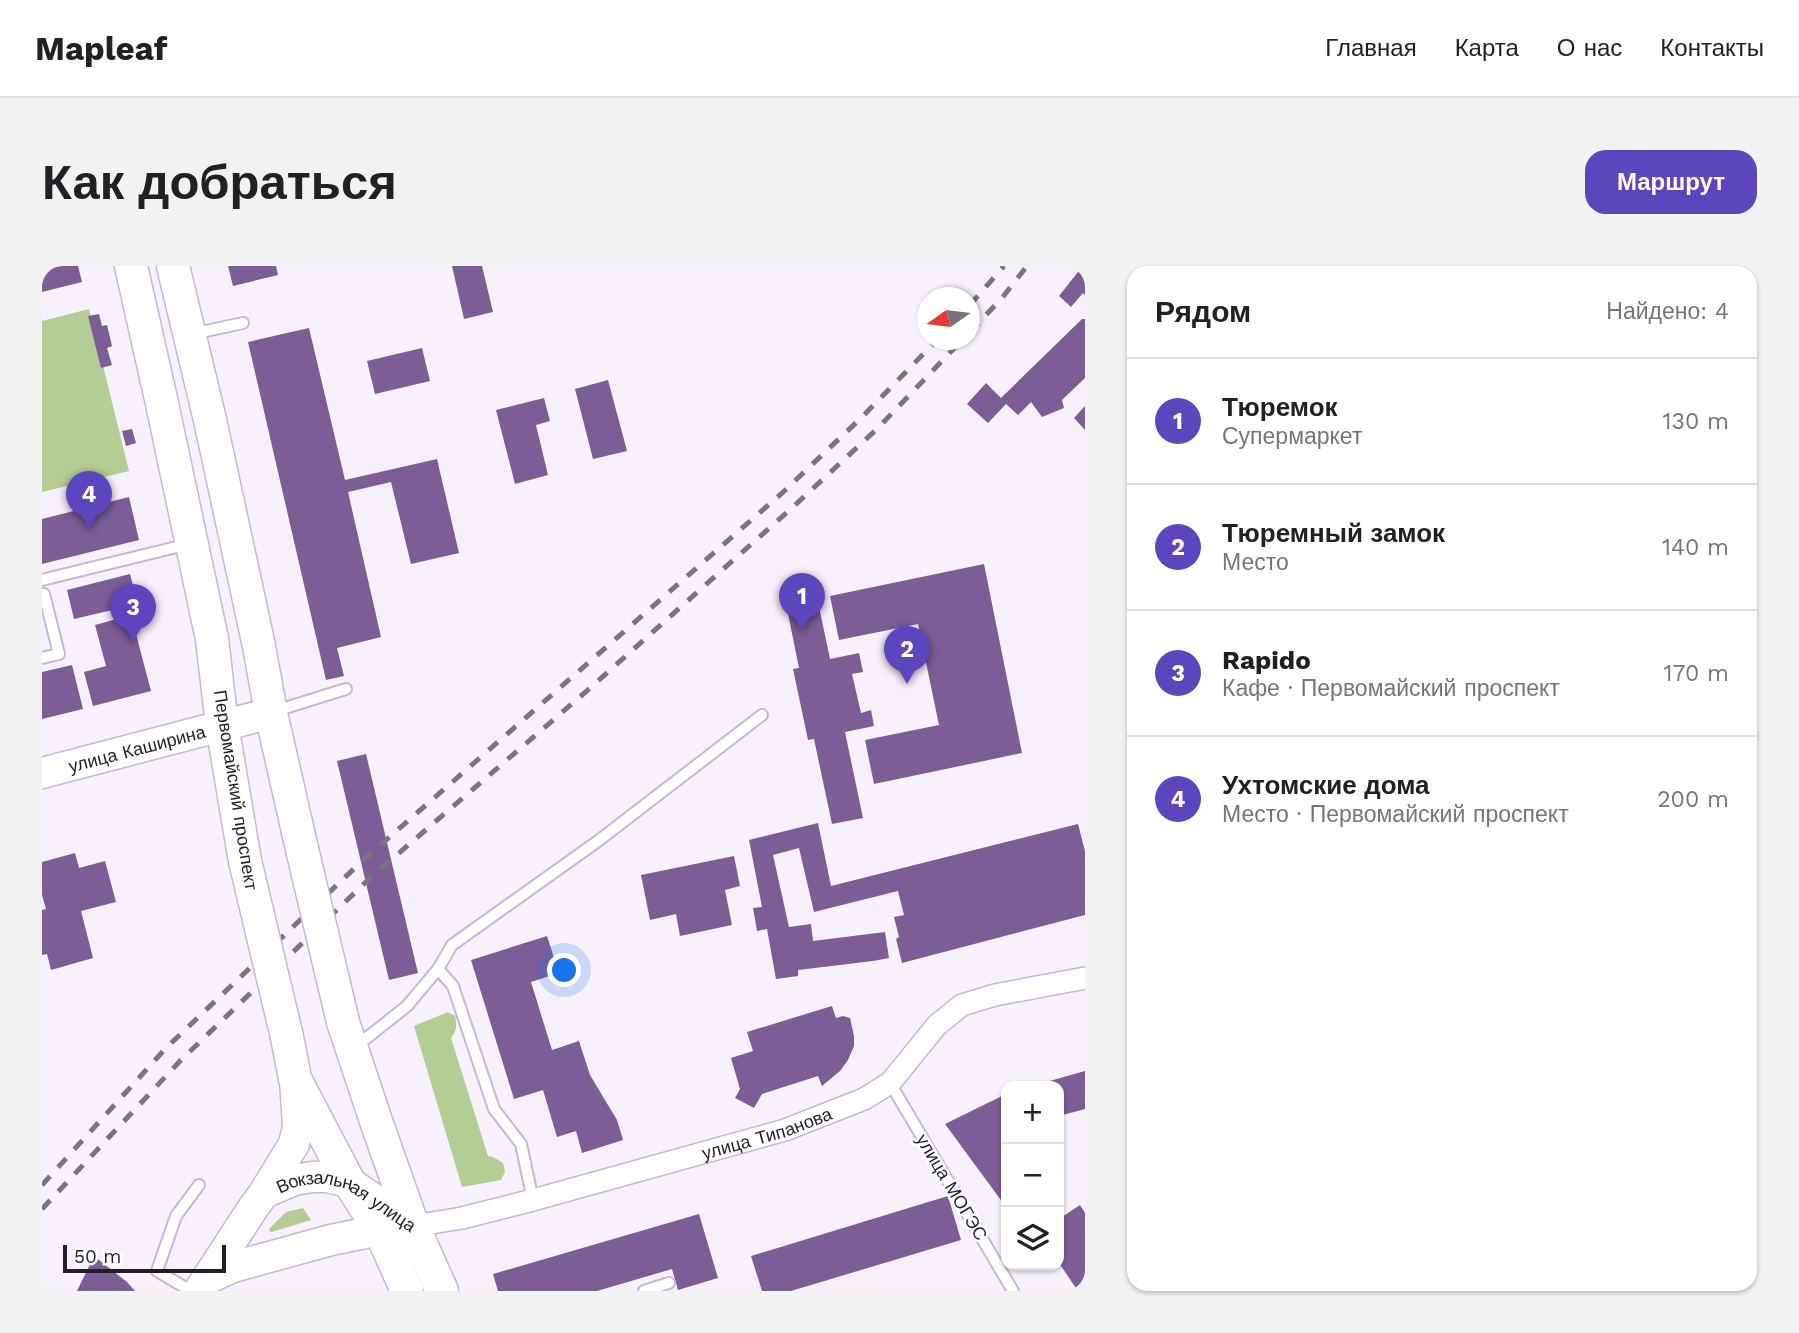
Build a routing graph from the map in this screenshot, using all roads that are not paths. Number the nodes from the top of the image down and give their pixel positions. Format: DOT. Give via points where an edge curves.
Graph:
graph roads {
  1 [pos="131,266"];
  2 [pos="173,266"];
  3 [pos="243,323"];
  4 [pos="190,335"];
  5 [pos="190,544"];
  6 [pos="43,588"];
  7 [pos="42,658"];
  8 [pos="346,689"];
  9 [pos="271,713"];
  10 [pos="762,715"];
  11 [pos="222,725"];
  12 [pos="42,773"];
  13 [pos="438,970"];
  14 [pos="1085,978"];
  15 [pos="347,1036"];
  16 [pos="295,1079"];
  17 [pos="890,1083"];
  18 [pos="349,1182"];
  19 [pos="199,1185"];
  20 [pos="258,1200"];
  21 [pos="533,1200"];
  22 [pos="413,1226"];
  23 [pos="380,1230"];
  24 [pos="276,1255"];
  25 [pos="669,1283"];
  26 [pos="199,1287"];
  27 [pos="407,1291"];
  28 [pos="442,1291"];
  29 [pos="644,1291"];
  30 [pos="1013,1291"];
  1 -- 5 [label="main road, Первомайский проспект"];
  2 -- 4 [label="main road"];
  3 -- 4 [label="lane"];
  4 -- 9 [label="main road"];
  5 -- 6 [label="lane"];
  5 -- 11 [label="main road, Первомайский проспект" via="215,657"];
  6 -- 7 [label="lane" via="59,654"];
  8 -- 9 [label="lane"];
  9 -- 11 [label="main road, улица Каширина"];
  9 -- 15 [label="main road, bridge"];
  10 -- 13 [label="lane" via="452,945"];
  11 -- 12 [label="main road, улица Каширина"];
  11 -- 16 [label="main road, Первомайский проспект, bridge" via="245,862"];
  13 -- 15 [label="lane" via="407,1006"];
  13 -- 21 [label="lane" via="453,986 494,1109 520,1144"];
  14 -- 17 [label="street, улица Типанова" via="962,1005 937,1025"];
  15 -- 22 [label="main road"];
  16 -- 18 [label="main road, Первомайский проспект"];
  16 -- 20 [label="main road, Вокзальная улица" via="298,1127 294,1144"];
  17 -- 21 [label="street, улица Типанова" via="864,1099 785,1130"];
  17 -- 30 [label="lane, улица МОГЭС"];
  18 -- 20 [label="main road, Вокзальная улица" via="327,1177 294,1180"];
  18 -- 22 [label="main road, Вокзальная улица"];
  18 -- 23 [label="main road, Первомайский проспект"];
  19 -- 26 [label="lane" via="176,1216 157,1271"];
  20 -- 24 [label="main road, Вокзальная улица" via="249,1224 261,1249"];
  20 -- 26 [label="main road, Вокзальная улица"];
  21 -- 22 [label="street, улица Типанова"];
  22 -- 23 [label="main road, Вокзальная улица"];
  22 -- 28 [label="main road"];
  23 -- 24 [label="main road, Вокзальная улица"];
  23 -- 27 [label="main road, Первомайский проспект"];
  24 -- 26 [label="main road, Вокзальная улица" via="233,1267"];
  25 -- 29 [label="lane"];
}
